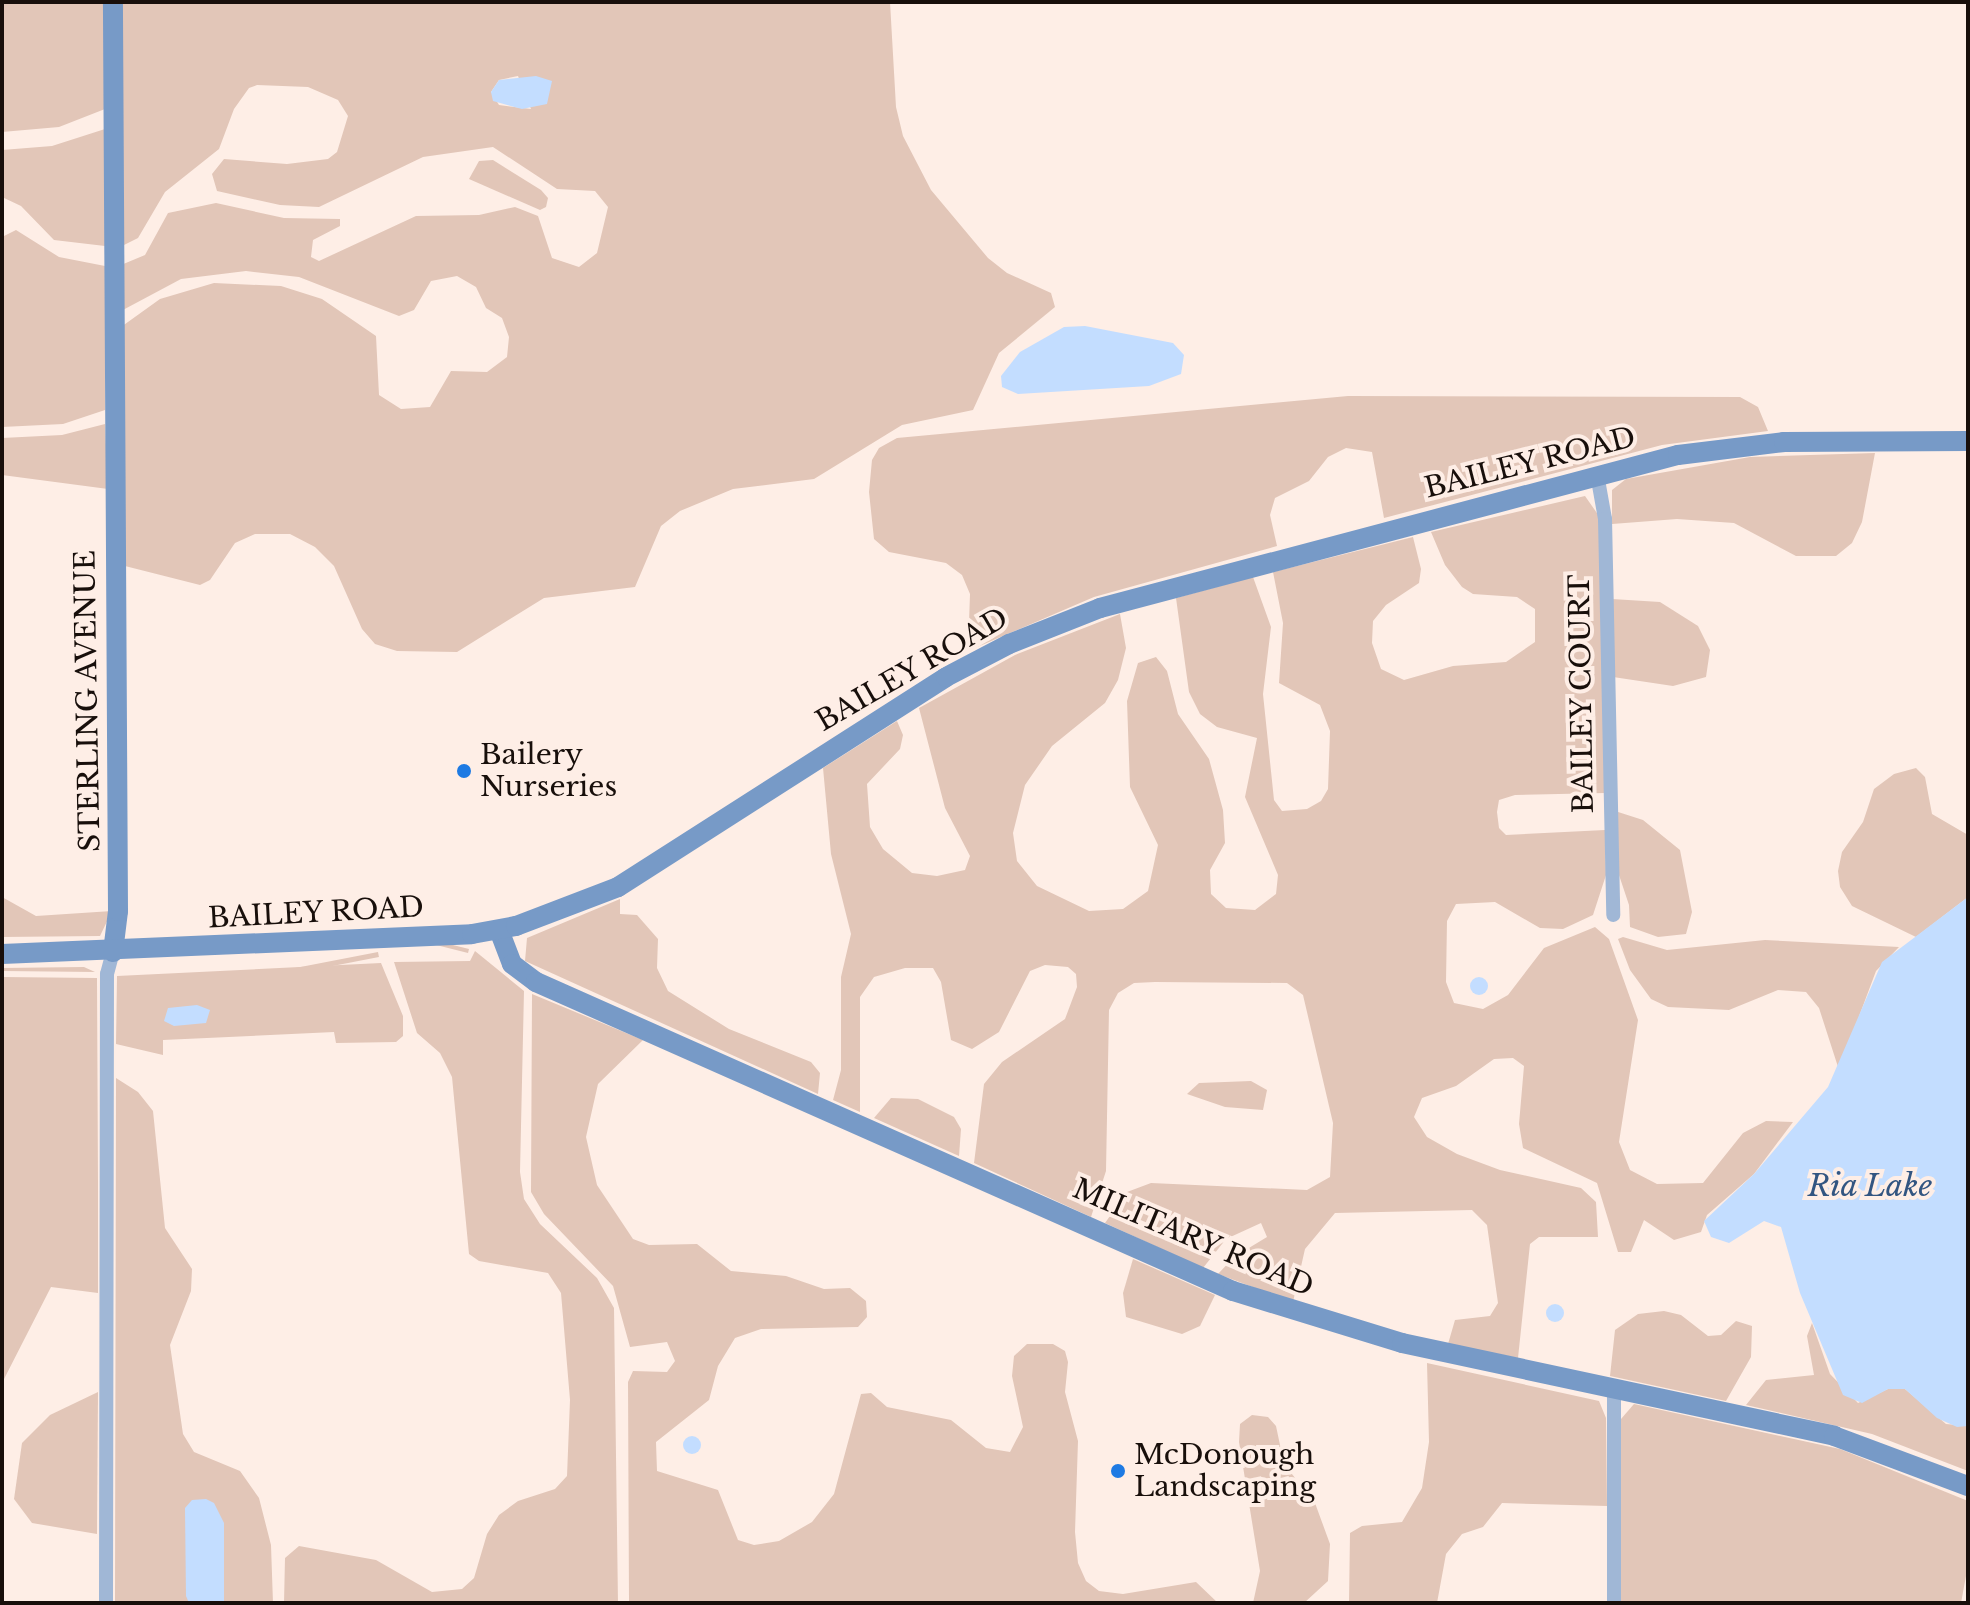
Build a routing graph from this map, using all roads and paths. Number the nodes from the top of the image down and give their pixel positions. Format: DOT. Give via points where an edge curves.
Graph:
graph roads {
  1 [pos="113,2"];
  2 [pos="1968,441"];
  3 [pos="1597,474"];
  4 [pos="1613,915"];
  5 [pos="499,930"];
  6 [pos="113,952"];
  7 [pos="2,954"];
  8 [pos="1614,1388"];
  9 [pos="1968,1486"];
  10 [pos="106,1603"];
  11 [pos="1614,1603"];
  1 -- 6 [label="street, STERLING AVENUE" via="118,911"];
  2 -- 3 [label="street, BAILEY ROAD" via="1760,444"];
  3 -- 4 [label="street, BAILEY COURT" via="1605,519"];
  3 -- 5 [label="street, BAILEY ROAD" via="1135,597 1041,630 911,698 618,887 565,911"];
  5 -- 6 [label="street, BAILEY ROAD"];
  5 -- 8 [label="street, MILITARY ROAD" via="510,961 536,982 1218,1285 1356,1331"];
  6 -- 7 [label="street, BAILEY ROAD"];
  6 -- 10 [label="street" via="107,974"];
  8 -- 9 [label="street, MILITARY ROAD" via="1842,1438"];
  8 -- 11 [label="street"];
}
